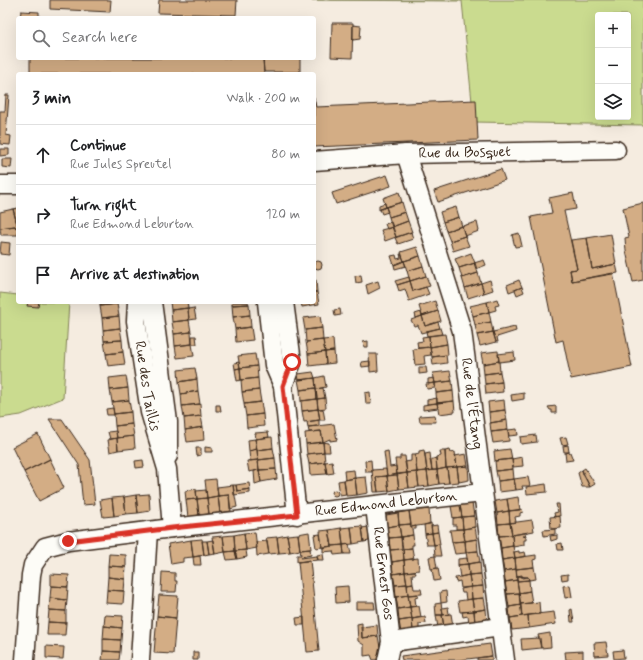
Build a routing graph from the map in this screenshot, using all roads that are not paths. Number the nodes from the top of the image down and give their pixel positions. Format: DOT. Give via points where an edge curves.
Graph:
graph roads {
  1 [pos="616,150"];
  2 [pos="406,154"];
  3 [pos="316,161"];
  4 [pos="0,185"];
  5 [pos="16,185"];
  6 [pos="137,304"];
  7 [pos="152,304"];
  8 [pos="268,304"];
  9 [pos="284,304"];
  10 [pos="283,386"];
  11 [pos="166,469"];
  12 [pos="482,493"];
  13 [pos="375,506"];
  14 [pos="297,515"];
  15 [pos="172,528"];
  16 [pos="148,531"];
  17 [pos="501,627"];
  18 [pos="391,642"];
  19 [pos="25,660"];
  20 [pos="140,660"];
  21 [pos="387,660"];
  22 [pos="504,660"];
  1 -- 2 [label="street, Rue du Bosquet"];
  2 -- 3 [label="street, Rue du Bosquet"];
  2 -- 12 [label="street, Rue de l'Étang" via="462,330"];
  4 -- 5 [label="street"];
  6 -- 11 [label="street, Rue des Taillis" via="136,321 150,412"];
  7 -- 11 [label="street, Rue des Taillis" via="168,422"];
  8 -- 10 [label="street" via="274,366"];
  9 -- 10 [label="street" via="292,362"];
  10 -- 14 [label="street"];
  11 -- 15 [label="street, Rue des Taillis"];
  12 -- 13 [label="street, Rue Edmond Leburton"];
  12 -- 17 [label="street, Rue de l'Étang"];
  13 -- 14 [label="street, Rue Edmond Leburton"];
  13 -- 18 [label="street, Rue Ernest Gos"];
  14 -- 15 [label="street, Rue Edmond Leburton"];
  15 -- 16 [label="street, Rue Edmond Leburton"];
  16 -- 19 [label="street, Rue Edmond Leburton" via="68,541 45,547 31,575"];
  16 -- 20 [label="street"];
  17 -- 18 [label="street, Rue Ernest Gos"];
  17 -- 22 [label="street, Rue de l'Étang"];
  18 -- 21 [label="street, Rue Ernest Gos"];
}
